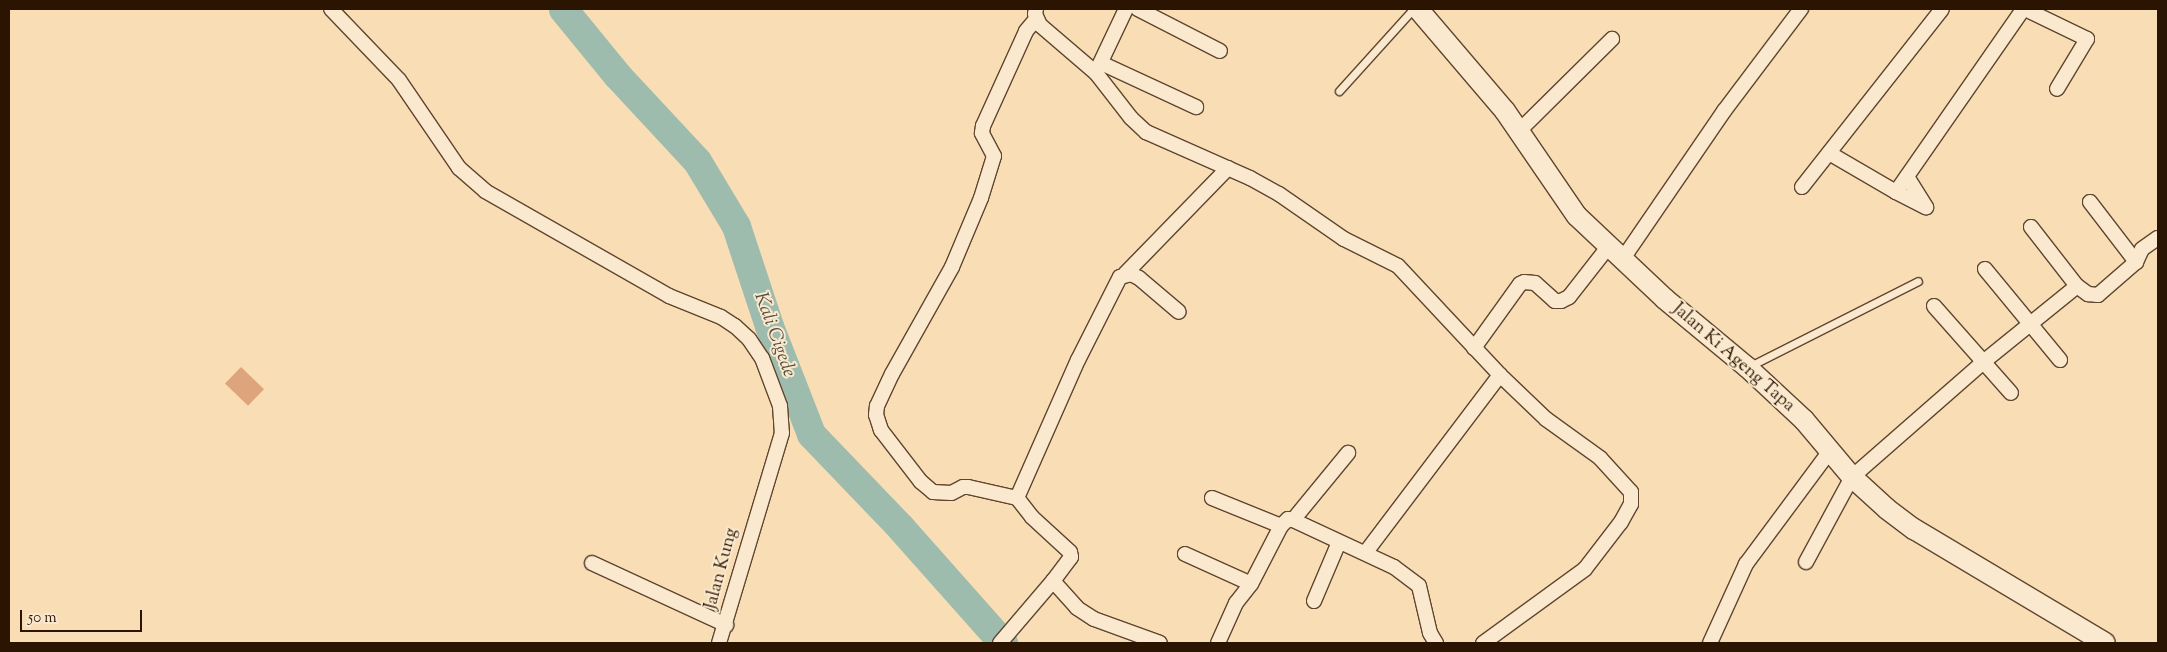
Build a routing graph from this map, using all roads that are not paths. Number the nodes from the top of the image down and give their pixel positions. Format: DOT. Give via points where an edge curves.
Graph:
graph roads {
  1 [pos="331,9"];
  2 [pos="1126,9"];
  3 [pos="1138,9"];
  4 [pos="1413,9"];
  5 [pos="1418,9"];
  6 [pos="1801,9"];
  7 [pos="1942,9"];
  8 [pos="2024,9"];
  9 [pos="1036,14"];
  10 [pos="1612,39"];
  11 [pos="1220,52"];
  12 [pos="1098,68"];
  13 [pos="2057,89"];
  14 [pos="1339,91"];
  15 [pos="1196,108"];
  16 [pos="1519,131"];
  17 [pos="1829,153"];
  18 [pos="1228,168"];
  19 [pos="1907,176"];
  20 [pos="1802,187"];
  21 [pos="1896,192"];
  22 [pos="2090,202"];
  23 [pos="2032,227"];
  24 [pos="2158,238"];
  25 [pos="1615,254"];
  26 [pos="2136,262"];
  27 [pos="1985,269"];
  28 [pos="1125,274"];
  29 [pos="1918,281"];
  30 [pos="2077,286"];
  31 [pos="1934,306"];
  32 [pos="1179,312"];
  33 [pos="2032,323"];
  34 [pos="1474,348"];
  35 [pos="2060,360"];
  36 [pos="1982,363"];
  37 [pos="1747,367"];
  38 [pos="1500,375"];
  39 [pos="2011,393"];
  40 [pos="1830,451"];
  41 [pos="1348,453"];
  42 [pos="1852,477"];
  43 [pos="1017,498"];
  44 [pos="1212,498"];
  45 [pos="1287,523"];
  46 [pos="1339,542"];
  47 [pos="1366,552"];
  48 [pos="1185,554"];
  49 [pos="1806,562"];
  50 [pos="592,563"];
  51 [pos="1052,581"];
  52 [pos="1251,584"];
  53 [pos="1314,601"];
  54 [pos="726,625"];
  55 [pos="1003,640"];
  56 [pos="719,643"];
  57 [pos="1160,643"];
  58 [pos="1218,643"];
  59 [pos="1436,643"];
  60 [pos="1483,643"];
  61 [pos="1710,643"];
  62 [pos="2105,643"];
  1 -- 54 [label="street, Jalan Kung" via="399,80 459,168 485,191 669,296 721,317 749,339 762,358 780,406 782,433"];
  2 -- 12 [label="street"];
  3 -- 11 [label="street"];
  4 -- 14 [label="lane"];
  5 -- 16 [label="street, Jalan Ki Ageng Tapa"];
  6 -- 25 [label="street"];
  7 -- 17 [label="street"];
  8 -- 13 [label="street" via="2087,40"];
  8 -- 19 [label="street"];
  9 -- 12 [label="street"];
  9 -- 43 [label="street" via="983,126 982,133 994,156 977,206 952,267 892,374 876,415 881,430 921,482 933,492 950,493 968,487"];
  10 -- 16 [label="street"];
  12 -- 15 [label="street"];
  12 -- 18 [label="street" via="1130,118 1146,132"];
  16 -- 25 [label="street, Jalan Ki Ageng Tapa" via="1577,216"];
  17 -- 20 [label="street"];
  17 -- 21 [label="street"];
  18 -- 28 [label="street"];
  18 -- 34 [label="street" via="1279,194 1344,239 1398,266"];
  19 -- 21 [label="street"];
  19 -- 21 [label="street" via="1926,206"];
  22 -- 26 [label="street"];
  23 -- 30 [label="street"];
  24 -- 26 [label="street" via="2142,249"];
  25 -- 34 [label="street" via="1561,302 1555,301 1535,284 1520,284"];
  25 -- 37 [label="street, Jalan Ki Ageng Tapa"];
  26 -- 30 [label="street" via="2098,295 2088,294"];
  27 -- 33 [label="street"];
  28 -- 32 [label="street" via="1139,278"];
  28 -- 43 [label="street" via="1120,277 1078,360"];
  29 -- 37 [label="lane"];
  30 -- 33 [label="street"];
  31 -- 36 [label="street"];
  33 -- 35 [label="street"];
  33 -- 36 [label="street"];
  34 -- 38 [label="street"];
  36 -- 39 [label="street"];
  36 -- 42 [label="street"];
  37 -- 40 [label="street, Jalan Ki Ageng Tapa" via="1804,420"];
  38 -- 47 [label="street"];
  38 -- 60 [label="street" via="1546,419 1600,458 1631,492 1633,499 1621,522 1585,569"];
  40 -- 42 [label="street, Jalan Ki Ageng Tapa"];
  40 -- 61 [label="street" via="1746,564"];
  41 -- 45 [label="street"];
  42 -- 49 [label="street"];
  42 -- 62 [label="street, Jalan Ki Ageng Tapa" via="1900,521"];
  43 -- 51 [label="street" via="1071,555"];
  44 -- 45 [label="street"];
  45 -- 46 [label="street"];
  45 -- 52 [label="street"];
  46 -- 47 [label="street"];
  46 -- 53 [label="street"];
  47 -- 59 [label="street" via="1419,586 1430,633"];
  48 -- 52 [label="street"];
  50 -- 54 [label="street"];
  51 -- 55 [label="street"];
  51 -- 57 [label="street" via="1077,608 1094,619"];
  52 -- 58 [label="street" via="1236,603"];
  54 -- 56 [label="street, Jalan Kung"];
}
